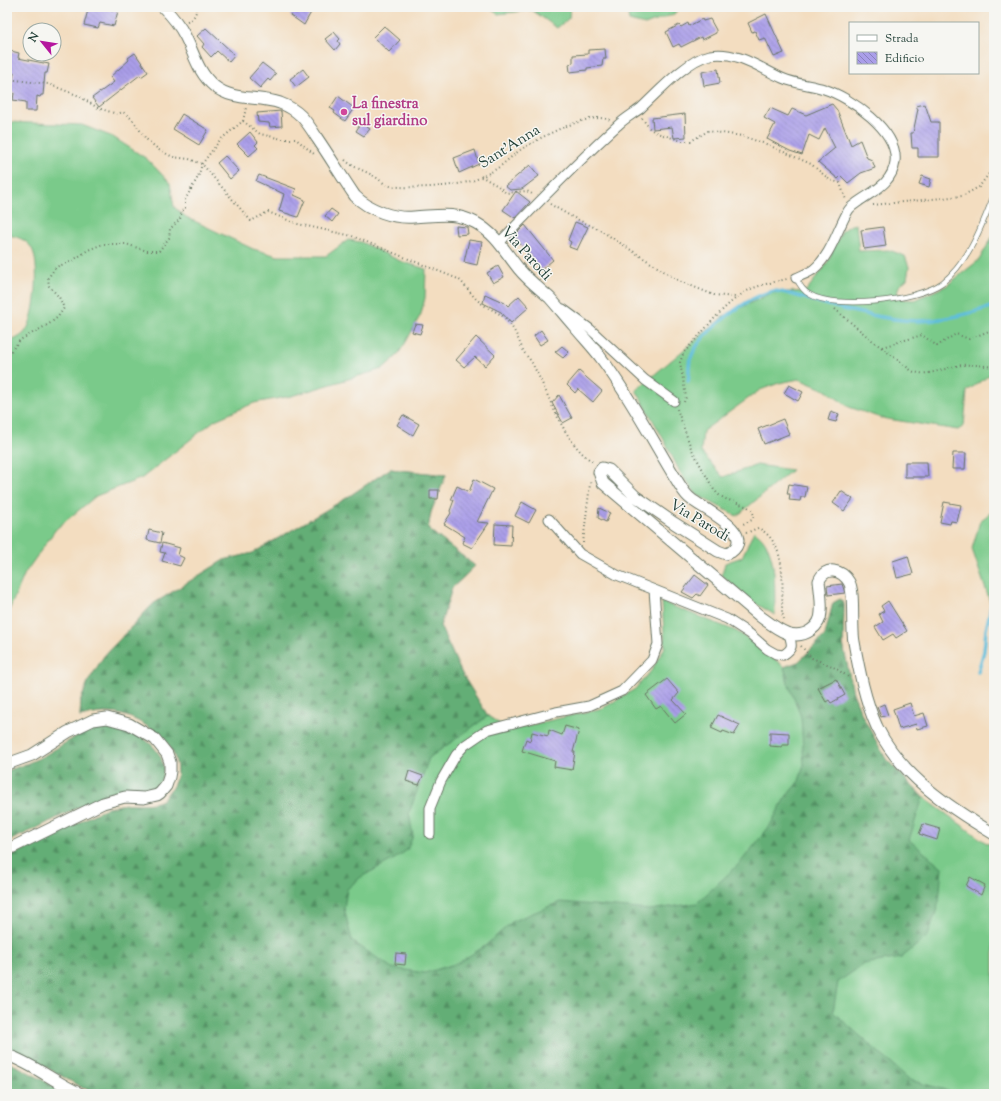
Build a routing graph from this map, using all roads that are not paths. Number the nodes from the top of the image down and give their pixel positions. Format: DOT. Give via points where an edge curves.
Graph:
graph roads {
  1 [pos="163,7"];
  2 [pos="994,195"];
  3 [pos="500,242"];
  4 [pos="796,278"];
  5 [pos="550,299"];
  6 [pos="674,401"];
  7 [pos="549,519"];
  8 [pos="654,590"];
  9 [pos="789,634"];
  10 [pos="7,764"];
  11 [pos="430,834"];
  12 [pos="994,834"];
  13 [pos="7,850"];
  14 [pos="7,1055"];
  15 [pos="81,1094"];
  1 -- 3 [label="street, Via Parodi" via="185,35 198,66 213,85 240,98 270,100 296,111 355,196 364,204 396,216 412,218 438,214 455,215 477,223"];
  2 -- 4 [label="lane" via="974,242 959,265 941,283 918,294 888,301 824,300 809,294"];
  3 -- 4 [label="street" via="618,124 638,110 686,67 710,55 724,55 742,58 783,78 824,89 845,98 874,119 888,135 893,150 895,161 887,182 849,209 824,258 814,270"];
  3 -- 5 [label="street, Via Parodi" via="519,269"];
  5 -- 6 [label="street" via="590,329 645,380"];
  5 -- 9 [label="street, Via Parodi" via="615,378 686,494 734,530 738,540 736,547 731,552 722,553 635,496 609,470 602,468 600,474 605,486 760,617"];
  7 -- 8 [label="street" via="580,554 616,575"];
  8 -- 9 [label="street" via="727,619 776,654 783,655 789,651 792,644"];
  8 -- 11 [label="street" via="658,644 652,660 622,691 589,706 487,730 465,745 456,755 435,795 430,808"];
  9 -- 12 [label="street" via="804,634 817,625 821,613 819,581 823,574 830,570 845,576 851,584 852,634 861,680 872,715 883,738 905,767 923,785"];
  10 -- 13 [label="street" via="32,755 68,732 93,720 107,718 129,724 155,739 170,762 170,777 160,793 144,798 125,797 103,803"];
  14 -- 15 [label="street"];
}
